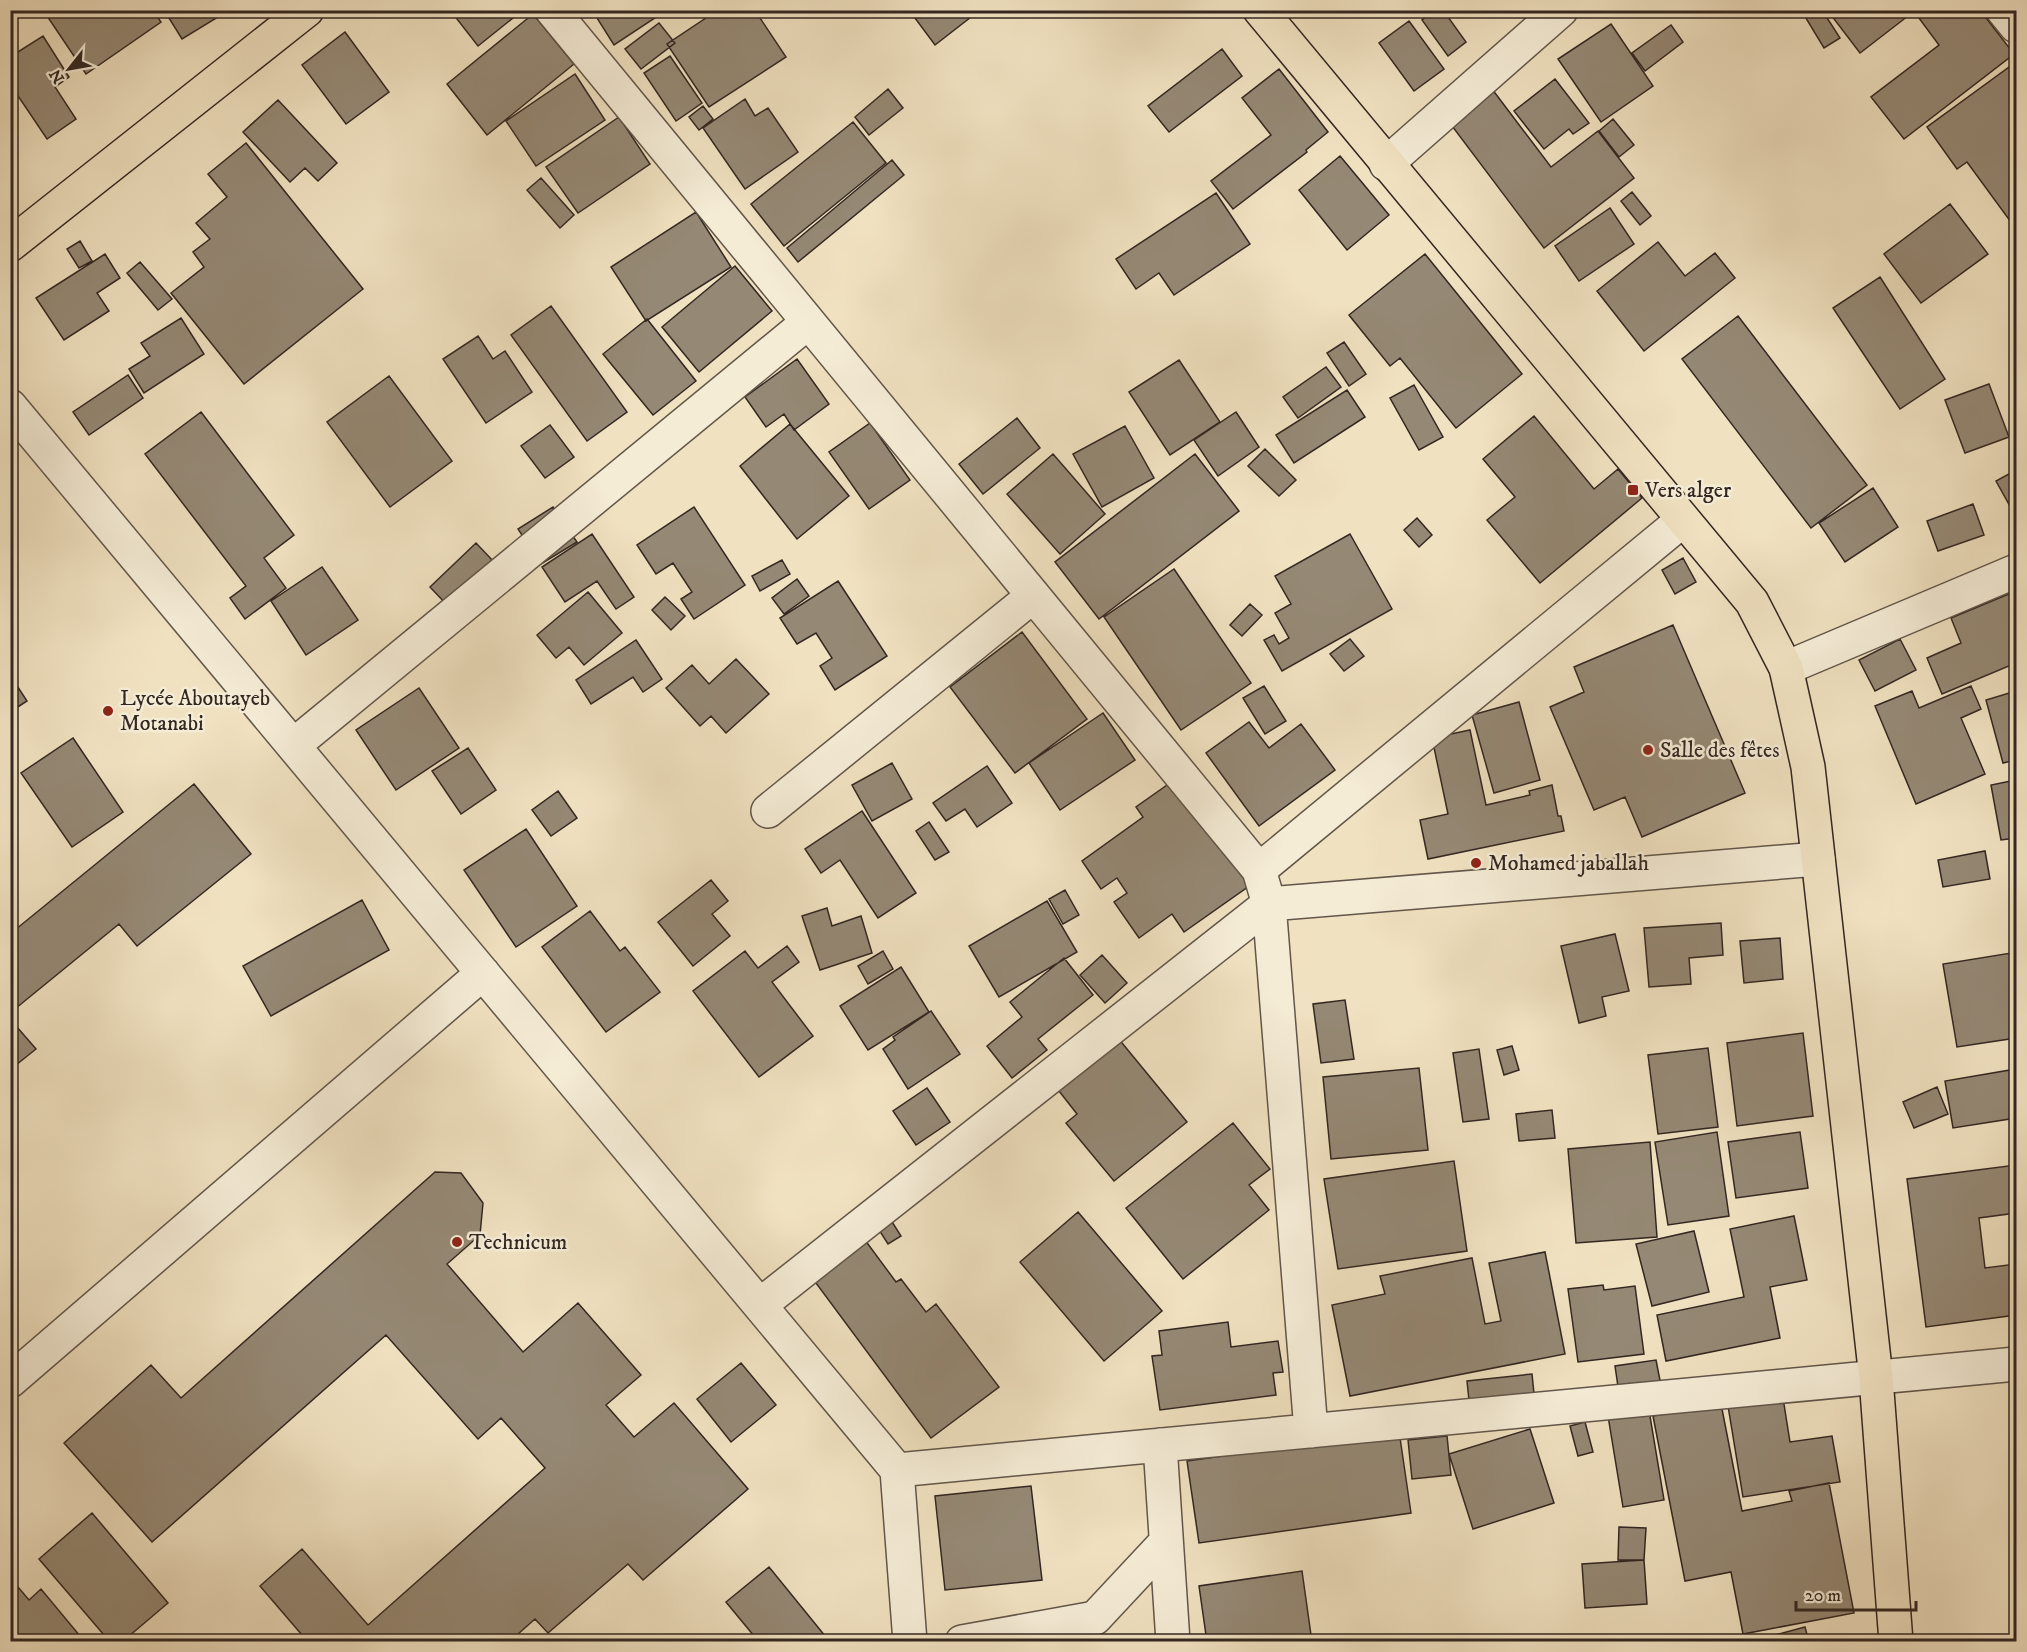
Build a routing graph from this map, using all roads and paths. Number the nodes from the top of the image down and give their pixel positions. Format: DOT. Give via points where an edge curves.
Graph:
graph roads {
  1 [pos="308,10"];
  2 [pos="552,10"];
  3 [pos="1260,10"];
  4 [pos="1561,10"];
  5 [pos="2003,10"];
  6 [pos="2016,27"];
  7 [pos="1386,164"];
  8 [pos="10,245"];
  9 [pos="807,323"];
  10 [pos="10,406"];
  11 [pos="1683,520"];
  12 [pos="2016,571"];
  13 [pos="1033,596"];
  14 [pos="1786,668"];
  15 [pos="294,745"];
  16 [pos="768,811"];
  17 [pos="1818,859"];
  18 [pos="1259,870"];
  19 [pos="1269,904"];
  20 [pos="483,972"];
  21 [pos="759,1305"];
  22 [pos="2016,1364"];
  23 [pos="1876,1378"];
  24 [pos="10,1381"];
  25 [pos="1311,1431"];
  26 [pos="1160,1445"];
  27 [pos="897,1470"];
  28 [pos="1166,1542"];
  29 [pos="910,1641"];
  30 [pos="962,1641"];
  31 [pos="1173,1641"];
  32 [pos="1896,1641"];
  1 -- 8 [label="main road"];
  2 -- 9 [label="street"];
  3 -- 7 [label="main road"];
  4 -- 7 [label="street"];
  5 -- 6 [label="street"];
  7 -- 11 [label="main road"];
  9 -- 13 [label="street"];
  9 -- 15 [label="street"];
  10 -- 15 [label="street"];
  11 -- 14 [label="main road" via="1752,602"];
  11 -- 18 [label="street"];
  12 -- 14 [label="street"];
  13 -- 16 [label="street"];
  13 -- 18 [label="street"];
  14 -- 17 [label="main road" via="1808,767"];
  15 -- 20 [label="street"];
  17 -- 19 [label="street"];
  17 -- 23 [label="main road"];
  18 -- 19 [label="street"];
  19 -- 21 [label="street"];
  19 -- 25 [label="street"];
  20 -- 21 [label="street"];
  20 -- 24 [label="street"];
  21 -- 27 [label="street"];
  22 -- 23 [label="street"];
  23 -- 25 [label="street"];
  23 -- 32 [label="main road"];
  25 -- 26 [label="street"];
  26 -- 27 [label="street"];
  26 -- 28 [label="street"];
  27 -- 29 [label="street"];
  28 -- 30 [label="street" via="1095,1618"];
  28 -- 31 [label="street"];
}
